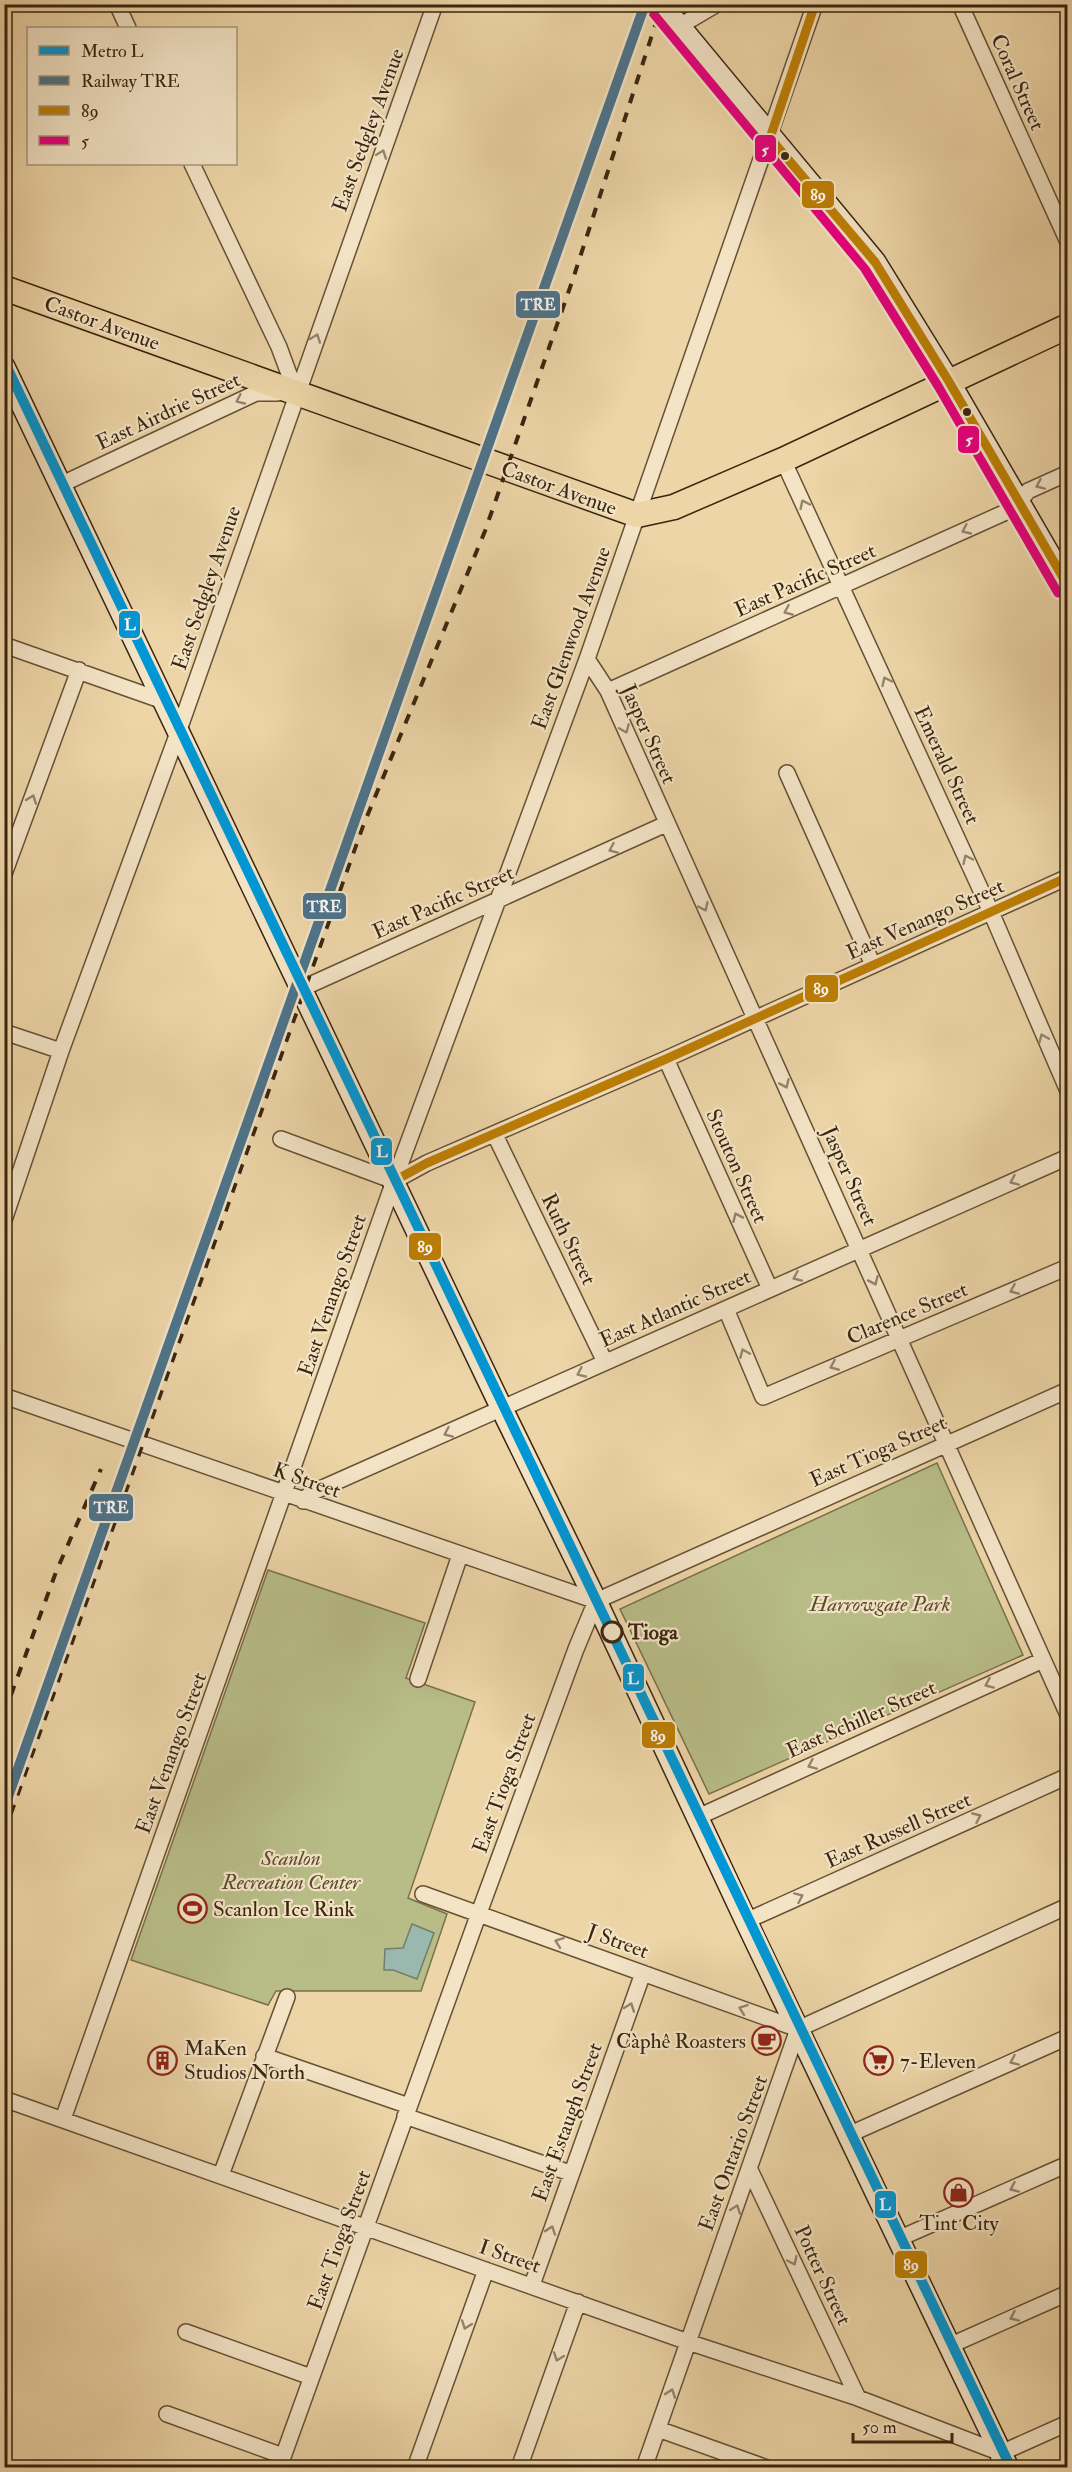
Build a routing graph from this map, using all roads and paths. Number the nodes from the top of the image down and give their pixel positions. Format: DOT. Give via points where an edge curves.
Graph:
graph roads {
  1 [pos="117,4"];
  2 [pos="435,4"];
  3 [pos="661,4"];
  4 [pos="717,4"];
  5 [pos="815,4"];
  6 [pos="960,4"];
  7 [pos="128,27"];
  8 [pos="678,27"];
  9 [pos="770,138"];
  10 [pos="192,165"];
  11 [pos="1068,242"];
  12 [pos="4,288"];
  13 [pos="1068,326"];
  14 [pos="4,367"];
  15 [pos="948,381"];
  16 [pos="297,393"];
  17 [pos="783,460"];
  18 [pos="1068,473"];
  19 [pos="60,485"];
  20 [pos="1018,504"];
  21 [pos="637,515"];
  22 [pos="1066,584"];
  23 [pos="842,587"];
  24 [pos="4,645"];
  25 [pos="587,659"];
  26 [pos="79,670"];
  27 [pos="608,691"];
  28 [pos="166,702"];
  29 [pos="179,730"];
  30 [pos="787,773"];
  31 [pos="666,824"];
  32 [pos="11,837"];
  33 [pos="4,874"];
  34 [pos="1068,877"];
  35 [pos="498,901"];
  36 [pos="991,912"];
  37 [pos="873,965"];
  38 [pos="303,988"];
  39 [pos="755,1019"];
  40 [pos="4,1032"];
  41 [pos="61,1051"];
  42 [pos="666,1059"];
  43 [pos="1068,1091"];
  44 [pos="495,1135"];
  45 [pos="281,1139"];
  46 [pos="1068,1157"];
  47 [pos="394,1181"];
  48 [pos="4,1220"];
  49 [pos="860,1249"];
  50 [pos="1068,1267"];
  51 [pos="770,1289"];
  52 [pos="726,1309"];
  53 [pos="900,1339"];
  54 [pos="605,1362"];
  55 [pos="1066,1394"];
  56 [pos="4,1396"];
  57 [pos="502,1409"];
  58 [pos="947,1443"];
  59 [pos="285,1495"];
  60 [pos="303,1501"];
  61 [pos="460,1555"];
  62 [pos="596,1601"];
  63 [pos="1043,1660"];
  64 [pos="418,1680"];
  65 [pos="1068,1715"];
  66 [pos="1068,1776"];
  67 [pos="698,1817"];
  68 [pos="423,1894"];
  69 [pos="1068,1906"];
  70 [pos="479,1913"];
  71 [pos="746,1921"];
  72 [pos="643,1973"];
  73 [pos="287,1997"];
  74 [pos="798,2029"];
  75 [pos="1068,2037"];
  76 [pos="264,2056"];
  77 [pos="4,2099"];
  78 [pos="407,2111"];
  79 [pos="63,2119"];
  80 [pos="848,2135"];
  81 [pos="1068,2164"];
  82 [pos="750,2170"];
  83 [pos="570,2173"];
  84 [pos="221,2175"];
  85 [pos="367,2226"];
  86 [pos="898,2239"];
  87 [pos="486,2270"];
  88 [pos="532,2285"];
  89 [pos="1068,2293"];
  90 [pos="578,2302"];
  91 [pos="186,2332"];
  92 [pos="688,2342"];
  93 [pos="949,2346"];
  94 [pos="311,2377"];
  95 [pos="858,2398"];
  96 [pos="167,2414"];
  97 [pos="1068,2423"];
  98 [pos="658,2429"];
  99 [pos="281,2462"];
  100 [pos="1002,2463"];
  101 [pos="415,2468"];
  102 [pos="519,2468"];
  103 [pos="644,2468"];
  104 [pos="767,2468"];
  1 -- 7 [label="street"];
  16 -- 2 [label="street, East Sedgley Avenue, one-way"];
  3 -- 8 [label="street"];
  4 -- 8 [label="street"];
  5 -- 9 [label="street, East Glenwood Avenue"];
  6 -- 11 [label="street, Coral Street"];
  8 -- 9 [label="street"];
  9 -- 15 [label="street" via="875,262"];
  9 -- 21 [label="street, East Glenwood Avenue"];
  10 -- 16 [label="street"];
  12 -- 16 [label="main road, Castor Avenue"];
  13 -- 15 [label="main road, Castor Avenue"];
  14 -- 19 [label="street"];
  15 -- 17 [label="main road, Castor Avenue"];
  15 -- 20 [label="street"];
  16 -- 19 [label="street, East Airdrie Street, one-way" via="256,393"];
  16 -- 21 [label="main road, Castor Avenue"];
  16 -- 29 [label="street, East Sedgley Avenue"];
  17 -- 21 [label="main road, Castor Avenue" via="674,507"];
  23 -- 17 [label="street, Emerald Street, one-way"];
  18 -- 20 [label="street, East Pacific Street, one-way" via="1028,491"];
  19 -- 28 [label="street"];
  20 -- 22 [label="street"];
  20 -- 23 [label="street, East Pacific Street, one-way"];
  21 -- 25 [label="street, East Glenwood Avenue"];
  23 -- 27 [label="street, East Pacific Street, one-way"];
  36 -- 23 [label="street, Emerald Street, one-way"];
  24 -- 26 [label="street"];
  25 -- 27 [label="street, Jasper Street"];
  25 -- 35 [label="street, East Glenwood Avenue"];
  26 -- 28 [label="street"];
  32 -- 26 [label="street, one-way"];
  27 -- 31 [label="street, Jasper Street, one-way"];
  28 -- 29 [label="street"];
  29 -- 38 [label="street"];
  29 -- 41 [label="street, East Sedgley Avenue"];
  30 -- 37 [label="street"];
  31 -- 35 [label="street, East Pacific Street, one-way"];
  31 -- 39 [label="street, Jasper Street, one-way"];
  32 -- 33 [label="street"];
  34 -- 36 [label="street, East Venango Street"];
  35 -- 38 [label="street, East Pacific Street"];
  35 -- 47 [label="street, East Glenwood Avenue"];
  36 -- 37 [label="street, East Venango Street"];
  43 -- 36 [label="street, Emerald Street, one-way"];
  37 -- 39 [label="street, East Venango Street"];
  38 -- 47 [label="street"];
  39 -- 42 [label="street, East Venango Street"];
  39 -- 49 [label="street, Jasper Street, one-way"];
  40 -- 41 [label="street"];
  41 -- 48 [label="street, East Sedgley Avenue"];
  42 -- 44 [label="street, East Venango Street"];
  51 -- 42 [label="street, Stouton Street, one-way"];
  44 -- 47 [label="street, East Venango Street"];
  44 -- 54 [label="street, Ruth Street"];
  45 -- 47 [label="street"];
  46 -- 49 [label="street, East Atlantic Street, one-way"];
  47 -- 57 [label="street"];
  47 -- 59 [label="street, East Venango Street"];
  49 -- 51 [label="street, East Atlantic Street, one-way"];
  49 -- 53 [label="street, Jasper Street, one-way"];
  50 -- 53 [label="street, Clarence Street, one-way"];
  51 -- 52 [label="street, East Atlantic Street"];
  53 -- 52 [label="street, Clarence Street, one-way" via="763,1396"];
  52 -- 54 [label="street, East Atlantic Street"];
  53 -- 58 [label="street, Jasper Street"];
  54 -- 57 [label="street, East Atlantic Street, one-way"];
  55 -- 58 [label="street, East Tioga Street"];
  56 -- 59 [label="street, K Street"];
  57 -- 60 [label="street, East Atlantic Street, one-way" via="311,1493"];
  57 -- 62 [label="street"];
  58 -- 62 [label="street, East Tioga Street"];
  58 -- 63 [label="street, Jasper Street"];
  59 -- 60 [label="street, K Street"];
  59 -- 79 [label="street, East Venango Street"];
  60 -- 61 [label="street, K Street"];
  61 -- 62 [label="street, K Street"];
  61 -- 64 [label="street"];
  62 -- 67 [label="street"];
  62 -- 70 [label="street, East Tioga Street"];
  63 -- 65 [label="street, Jasper Street"];
  63 -- 67 [label="street, East Schiller Street, one-way"];
  71 -- 66 [label="street, East Russell Street, one-way"];
  67 -- 71 [label="street"];
  68 -- 70 [label="street, J Street"];
  69 -- 74 [label="street"];
  72 -- 70 [label="street, J Street, one-way"];
  70 -- 78 [label="street, East Tioga Street"];
  71 -- 74 [label="street"];
  74 -- 72 [label="street, J Street, one-way"];
  83 -- 72 [label="street, East Estaugh Street, one-way"];
  73 -- 76 [label="street"];
  74 -- 80 [label="street"];
  74 -- 82 [label="street, East Ontario Street"];
  75 -- 80 [label="street, one-way"];
  76 -- 78 [label="street"];
  76 -- 84 [label="street"];
  77 -- 79 [label="street, I Street"];
  78 -- 83 [label="street"];
  78 -- 85 [label="street, East Tioga Street"];
  79 -- 84 [label="street, I Street"];
  80 -- 86 [label="street"];
  81 -- 86 [label="street, one-way"];
  92 -- 82 [label="street, East Ontario Street, one-way"];
  82 -- 95 [label="street, Potter Street, one-way"];
  88 -- 83 [label="street, East Estaugh Street, one-way"];
  84 -- 85 [label="street, I Street"];
  85 -- 87 [label="street, I Street"];
  85 -- 94 [label="street, East Tioga Street"];
  86 -- 93 [label="street"];
  87 -- 88 [label="street, I Street"];
  87 -- 101 [label="street, one-way"];
  88 -- 90 [label="street, I Street"];
  89 -- 93 [label="street, one-way"];
  90 -- 92 [label="street, I Street"];
  90 -- 102 [label="street, one-way"];
  91 -- 94 [label="street"];
  92 -- 95 [label="street, I Street"];
  98 -- 92 [label="street, East Ontario Street, one-way"];
  93 -- 100 [label="street"];
  94 -- 99 [label="street, East Tioga Street"];
  95 -- 100 [label="street, I Street"];
  96 -- 99 [label="street"];
  97 -- 100 [label="street"];
  98 -- 103 [label="street, East Ontario Street"];
  98 -- 104 [label="street"];
}
